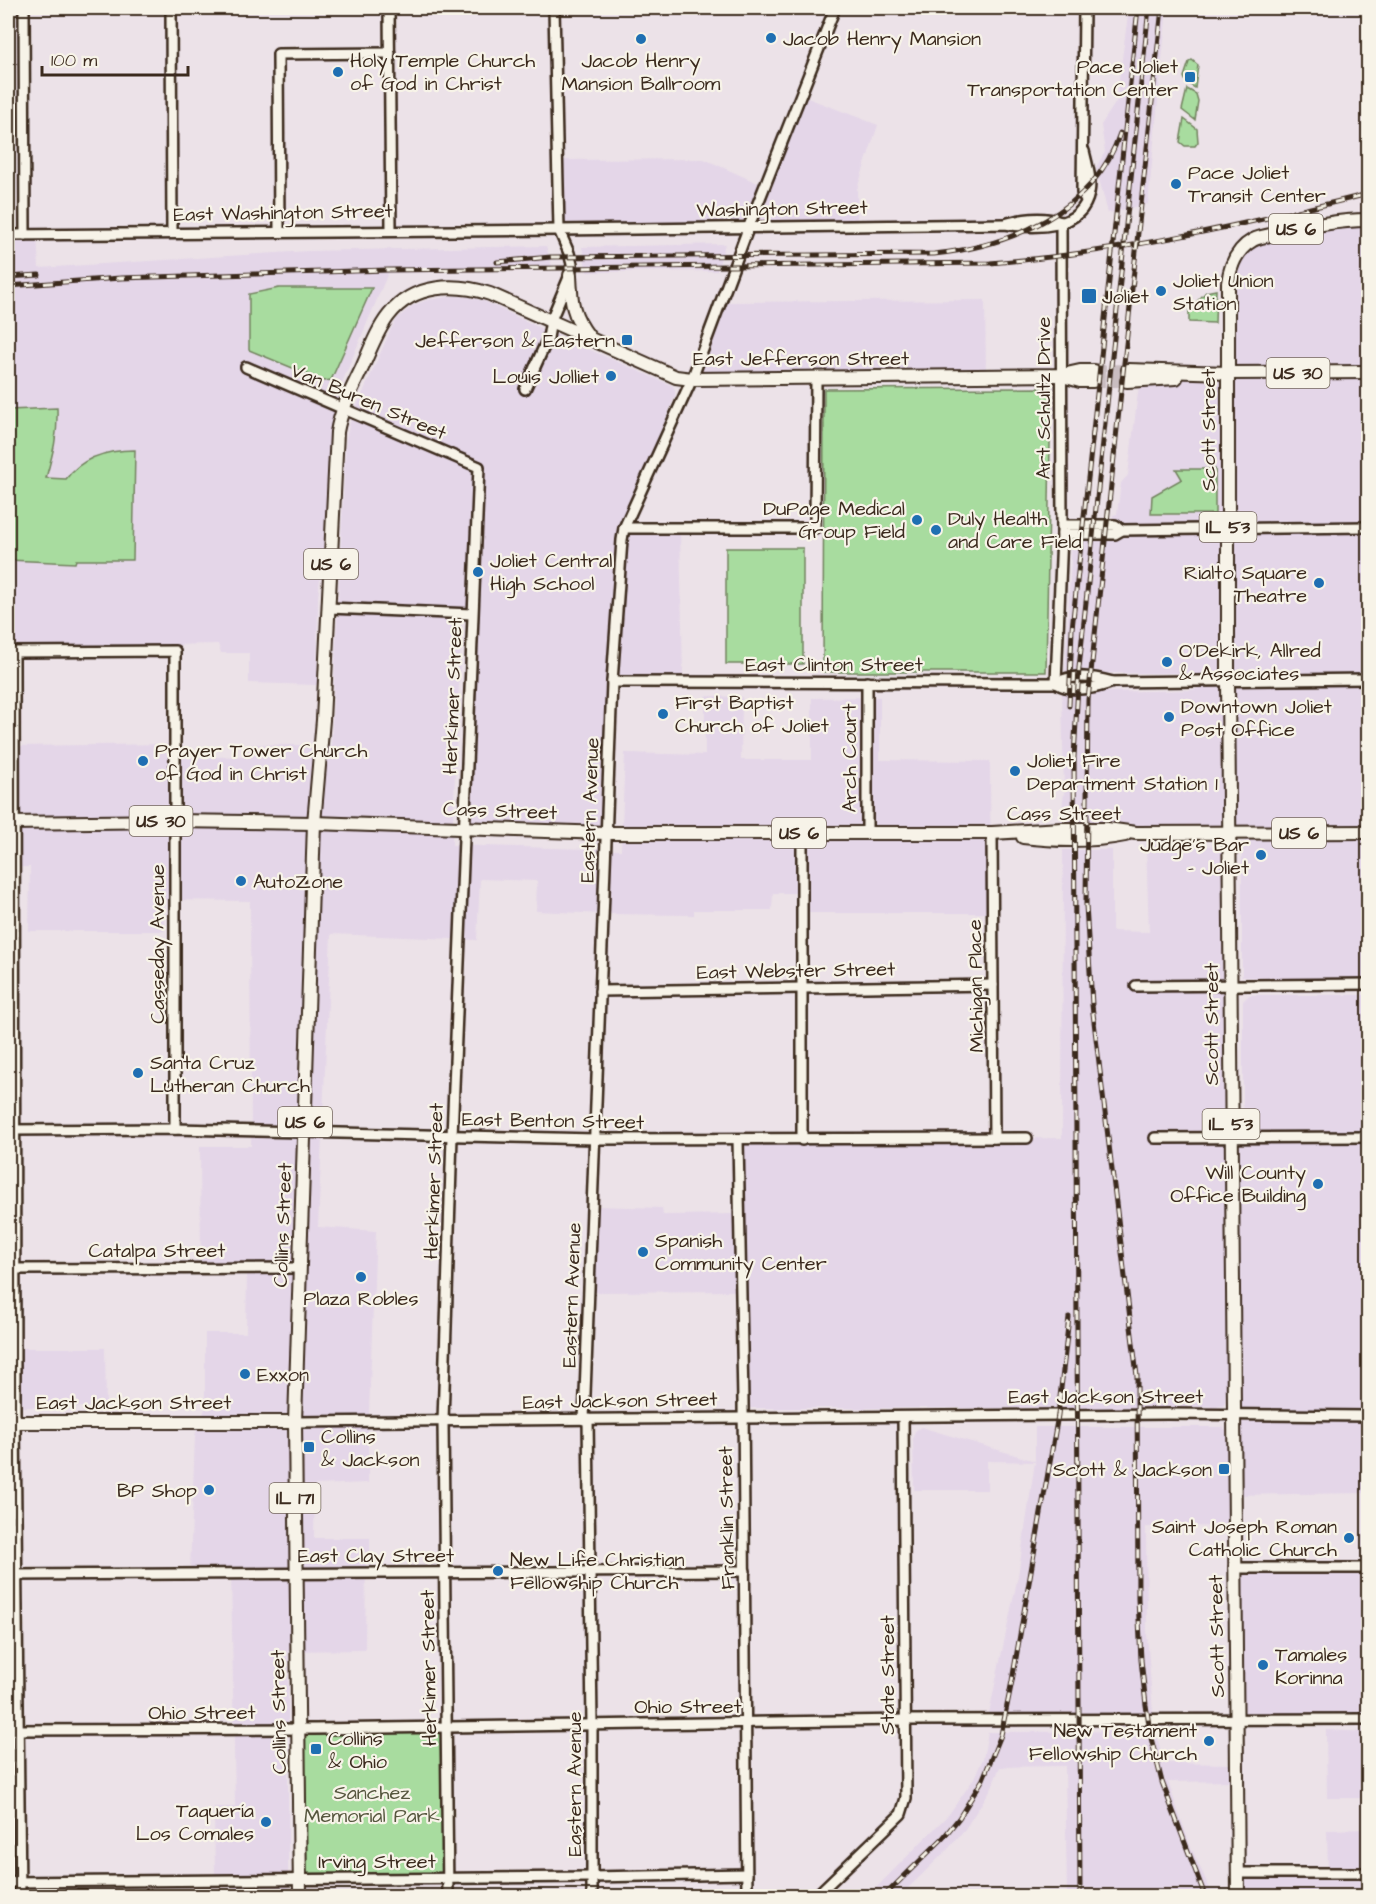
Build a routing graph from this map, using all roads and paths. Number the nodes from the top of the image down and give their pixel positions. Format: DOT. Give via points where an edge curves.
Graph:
graph roads {
  1 [pos="24,8"];
  2 [pos="171,8"];
  3 [pos="389,8"];
  4 [pos="554,8"];
  5 [pos="835,8"];
  6 [pos="1084,8"];
  7 [pos="390,53"];
  8 [pos="1368,220"];
  9 [pos="1061,222"];
  10 [pos="749,226"];
  11 [pos="391,230"];
  12 [pos="559,230"];
  13 [pos="279,232"];
  14 [pos="172,233"];
  15 [pos="24,234"];
  16 [pos="8,235"];
  17 [pos="570,275"];
  18 [pos="388,315"];
  19 [pos="551,320"];
  20 [pos="590,338"];
  21 [pos="246,367"];
  22 [pos="1368,372"];
  23 [pos="1228,373"];
  24 [pos="1062,375"];
  25 [pos="1094,376"];
  26 [pos="1128,376"];
  27 [pos="816,378"];
  28 [pos="692,379"];
  29 [pos="525,389"];
  30 [pos="343,410"];
  31 [pos="479,467"];
  32 [pos="1368,527"];
  33 [pos="624,528"];
  34 [pos="1228,529"];
  35 [pos="1062,530"];
  36 [pos="329,608"];
  37 [pos="472,614"];
  38 [pos="1368,679"];
  39 [pos="1228,680"];
  40 [pos="612,682"];
  41 [pos="867,682"];
  42 [pos="1056,682"];
  43 [pos="175,821"];
  44 [pos="11,823"];
  45 [pos="314,823"];
  46 [pos="465,828"];
  47 [pos="1368,832"];
  48 [pos="606,833"];
  49 [pos="802,833"];
  50 [pos="867,833"];
  51 [pos="992,833"];
  52 [pos="1229,833"];
  53 [pos="1368,984"];
  54 [pos="993,985"];
  55 [pos="1230,985"];
  56 [pos="1136,986"];
  57 [pos="801,988"];
  58 [pos="600,991"];
  59 [pos="11,996"];
  60 [pos="175,1129"];
  61 [pos="11,1130"];
  62 [pos="304,1132"];
  63 [pos="452,1136"];
  64 [pos="1368,1137"];
  65 [pos="994,1138"];
  66 [pos="1027,1138"];
  67 [pos="1155,1138"];
  68 [pos="1231,1138"];
  69 [pos="595,1139"];
  70 [pos="738,1139"];
  71 [pos="802,1140"];
  72 [pos="300,1268"];
  73 [pos="15,1269"];
  74 [pos="1233,1416"];
  75 [pos="1368,1416"];
  76 [pos="903,1417"];
  77 [pos="743,1418"];
  78 [pos="586,1420"];
  79 [pos="443,1421"];
  80 [pos="11,1422"];
  81 [pos="295,1422"];
  82 [pos="1234,1568"];
  83 [pos="1368,1568"];
  84 [pos="745,1571"];
  85 [pos="590,1572"];
  86 [pos="445,1573"];
  87 [pos="12,1574"];
  88 [pos="296,1574"];
  89 [pos="1236,1719"];
  90 [pos="1368,1719"];
  91 [pos="904,1720"];
  92 [pos="746,1723"];
  93 [pos="592,1724"];
  94 [pos="447,1727"];
  95 [pos="298,1729"];
  96 [pos="8,1730"];
  97 [pos="18,1730"];
  98 [pos="1238,1873"];
  99 [pos="1368,1873"];
  100 [pos="747,1874"];
  101 [pos="591,1877"];
  102 [pos="300,1879"];
  103 [pos="448,1879"];
  104 [pos="8,1882"];
  105 [pos="20,1882"];
  106 [pos="20,1896"];
  107 [pos="300,1896"];
  108 [pos="448,1896"];
  109 [pos="592,1896"];
  110 [pos="747,1896"];
  111 [pos="816,1896"];
  112 [pos="1238,1896"];
  1 -- 15 [label="street"];
  2 -- 14 [label="street"];
  3 -- 7 [label="street"];
  4 -- 12 [label="street"];
  5 -- 10 [label="street, Eastern Avenue"];
  6 -- 9 [label="street" via="1084,151 1089,193 1082,210"];
  7 -- 11 [label="street"];
  7 -- 13 [label="street" via="278,54"];
  8 -- 23 [label="main road, Scott Street / US 6" via="1346,220 1258,238 1241,249 1229,270"];
  9 -- 10 [label="street, Washington Street" via="1041,218 1005,224"];
  9 -- 24 [label="street, Art Schultz Drive"];
  10 -- 12 [label="street, Washington Street"];
  10 -- 28 [label="street, Eastern Avenue"];
  11 -- 12 [label="street, East Washington Street"];
  11 -- 13 [label="street, East Washington Street"];
  12 -- 17 [label="street" via="572,264"];
  13 -- 14 [label="street, East Washington Street"];
  14 -- 15 [label="street, East Washington Street"];
  15 -- 16 [label="street, East Washington Street"];
  17 -- 19 [label="street"];
  17 -- 20 [label="main road" via="575,317"];
  18 -- 19 [label="main road, East Jefferson Street / US 6" via="412,295 450,287 483,292"];
  18 -- 30 [label="main road, Collins Street / US 6"];
  19 -- 20 [label="main road, East Jefferson Street / US 6"];
  19 -- 29 [label="street" via="548,338"];
  20 -- 28 [label="main road, East Jefferson Street / US 6" via="676,377"];
  21 -- 30 [label="street, Van Buren Street"];
  22 -- 23 [label="main road, US 30"];
  23 -- 26 [label="main road"];
  23 -- 34 [label="main road, Scott Street / IL 53"];
  24 -- 25 [label="main road, East Jefferson Street / US 6" via="1080,381"];
  24 -- 27 [label="main road, East Jefferson Street / US 6"];
  24 -- 35 [label="street, Art Schultz Drive"];
  27 -- 28 [label="main road, East Jefferson Street / US 6"];
  27 -- 33 [label="street" via="815,528"];
  28 -- 33 [label="street, Eastern Avenue"];
  30 -- 31 [label="street, Van Buren Street"];
  30 -- 36 [label="main road, Collins Street / US 6" via="337,432"];
  31 -- 37 [label="street, Herkimer Street"];
  32 -- 34 [label="street"];
  33 -- 40 [label="street, Eastern Avenue"];
  34 -- 35 [label="street" via="1122,530 1115,525"];
  34 -- 39 [label="main road, Scott Street / IL 53"];
  35 -- 42 [label="street, Art Schultz Drive"];
  36 -- 37 [label="street"];
  36 -- 45 [label="main road, Collins Street / US 6"];
  37 -- 46 [label="street, Herkimer Street"];
  38 -- 39 [label="street, East Clinton Street"];
  39 -- 42 [label="street, East Clinton Street" via="1113,682 1097,688 1064,688"];
  39 -- 52 [label="main road, Scott Street / IL 53"];
  40 -- 41 [label="street, East Clinton Street"];
  40 -- 48 [label="street, Eastern Avenue"];
  41 -- 42 [label="street, East Clinton Street"];
  41 -- 50 [label="street, Arch Court"];
  43 -- 44 [label="main road, Cass Street / US 30"];
  43 -- 44 [label="street, Casseday Avenue" via="175,651 14,652"];
  43 -- 45 [label="main road, Cass Street / US 30"];
  43 -- 60 [label="street, Casseday Avenue"];
  44 -- 59 [label="street"];
  45 -- 46 [label="main road, Cass Street / US 6"];
  45 -- 62 [label="main road, Collins Street / US 6"];
  46 -- 48 [label="main road, Cass Street / US 6"];
  46 -- 63 [label="street, Herkimer Street"];
  47 -- 52 [label="main road, Cass Street / US 6"];
  48 -- 49 [label="main road, Cass Street / US 6"];
  48 -- 58 [label="street, Eastern Avenue"];
  49 -- 50 [label="main road, Cass Street / US 6"];
  49 -- 57 [label="street"];
  50 -- 51 [label="main road, Cass Street / US 6"];
  51 -- 52 [label="main road, Cass Street / US 6" via="1093,829"];
  51 -- 54 [label="street, Michigan Place"];
  52 -- 55 [label="main road, Scott Street / IL 53"];
  53 -- 55 [label="street"];
  54 -- 57 [label="street, East Webster Street"];
  54 -- 65 [label="street, Michigan Place"];
  55 -- 56 [label="street"];
  55 -- 68 [label="main road, Scott Street / IL 53"];
  57 -- 58 [label="street, East Webster Street"];
  57 -- 71 [label="street"];
  58 -- 69 [label="street, Eastern Avenue"];
  59 -- 61 [label="street"];
  60 -- 61 [label="street, East Benton Street"];
  60 -- 62 [label="street, East Benton Street"];
  61 -- 73 [label="street"];
  62 -- 63 [label="street, East Benton Street"];
  62 -- 72 [label="main road, Collins Street / US 6"];
  63 -- 69 [label="street, East Benton Street"];
  63 -- 79 [label="street, Herkimer Street"];
  64 -- 68 [label="street"];
  65 -- 66 [label="street, East Benton Street"];
  65 -- 71 [label="street, East Benton Street"];
  67 -- 68 [label="street"];
  68 -- 74 [label="main road, Scott Street / IL 53"];
  69 -- 70 [label="street, East Benton Street"];
  69 -- 78 [label="street, Eastern Avenue"];
  70 -- 71 [label="street, East Benton Street"];
  70 -- 77 [label="street, Franklin Street"];
  72 -- 73 [label="street, Catalpa Street"];
  72 -- 81 [label="main road, Collins Street / US 6"];
  73 -- 80 [label="street"];
  74 -- 75 [label="street, East Jackson Street"];
  74 -- 76 [label="street, East Jackson Street"];
  74 -- 82 [label="main road, Scott Street"];
  76 -- 77 [label="street, East Jackson Street"];
  76 -- 91 [label="street, State Street"];
  77 -- 78 [label="street, East Jackson Street"];
  77 -- 84 [label="street, Franklin Street"];
  78 -- 79 [label="street, East Jackson Street"];
  78 -- 85 [label="street, Eastern Avenue"];
  79 -- 81 [label="street, East Jackson Street"];
  79 -- 86 [label="street, Herkimer Street"];
  80 -- 81 [label="main road, East Jackson Street"];
  80 -- 87 [label="street"];
  81 -- 88 [label="main road, Collins Street / IL 171"];
  82 -- 83 [label="street"];
  82 -- 89 [label="main road, Scott Street"];
  84 -- 85 [label="street, East Clay Street"];
  84 -- 92 [label="street, Franklin Street"];
  85 -- 86 [label="street, East Clay Street"];
  85 -- 93 [label="street, Eastern Avenue"];
  86 -- 88 [label="street, East Clay Street"];
  86 -- 94 [label="street, Herkimer Street"];
  87 -- 88 [label="street, East Clay Street"];
  87 -- 97 [label="street"];
  88 -- 95 [label="main road, Collins Street / IL 171"];
  89 -- 90 [label="street, Ohio Street"];
  89 -- 91 [label="street, Ohio Street"];
  89 -- 98 [label="main road, Scott Street"];
  91 -- 92 [label="street, Ohio Street"];
  91 -- 111 [label="street, State Street" via="906,1798 901,1814"];
  92 -- 93 [label="street, Ohio Street"];
  92 -- 100 [label="street, Franklin Street"];
  93 -- 94 [label="street, Ohio Street"];
  93 -- 101 [label="street, Eastern Avenue"];
  94 -- 95 [label="street, Ohio Street"];
  94 -- 103 [label="street, Herkimer Street"];
  95 -- 97 [label="street, Ohio Street"];
  95 -- 102 [label="main road, Collins Street / IL 171"];
  96 -- 97 [label="street, Ohio Street"];
  97 -- 105 [label="street"];
  98 -- 99 [label="street"];
  98 -- 112 [label="main road, Scott Street"];
  100 -- 101 [label="street, Irving Street"];
  100 -- 110 [label="street, Franklin Street"];
  101 -- 103 [label="street, Irving Street"];
  101 -- 109 [label="street, Eastern Avenue"];
  102 -- 103 [label="street, Irving Street"];
  102 -- 105 [label="street, Irving Street"];
  102 -- 107 [label="main road, Collins Street / IL 171"];
  103 -- 108 [label="street, Herkimer Street"];
  104 -- 105 [label="street, Irving Street"];
  105 -- 106 [label="street"];
}
